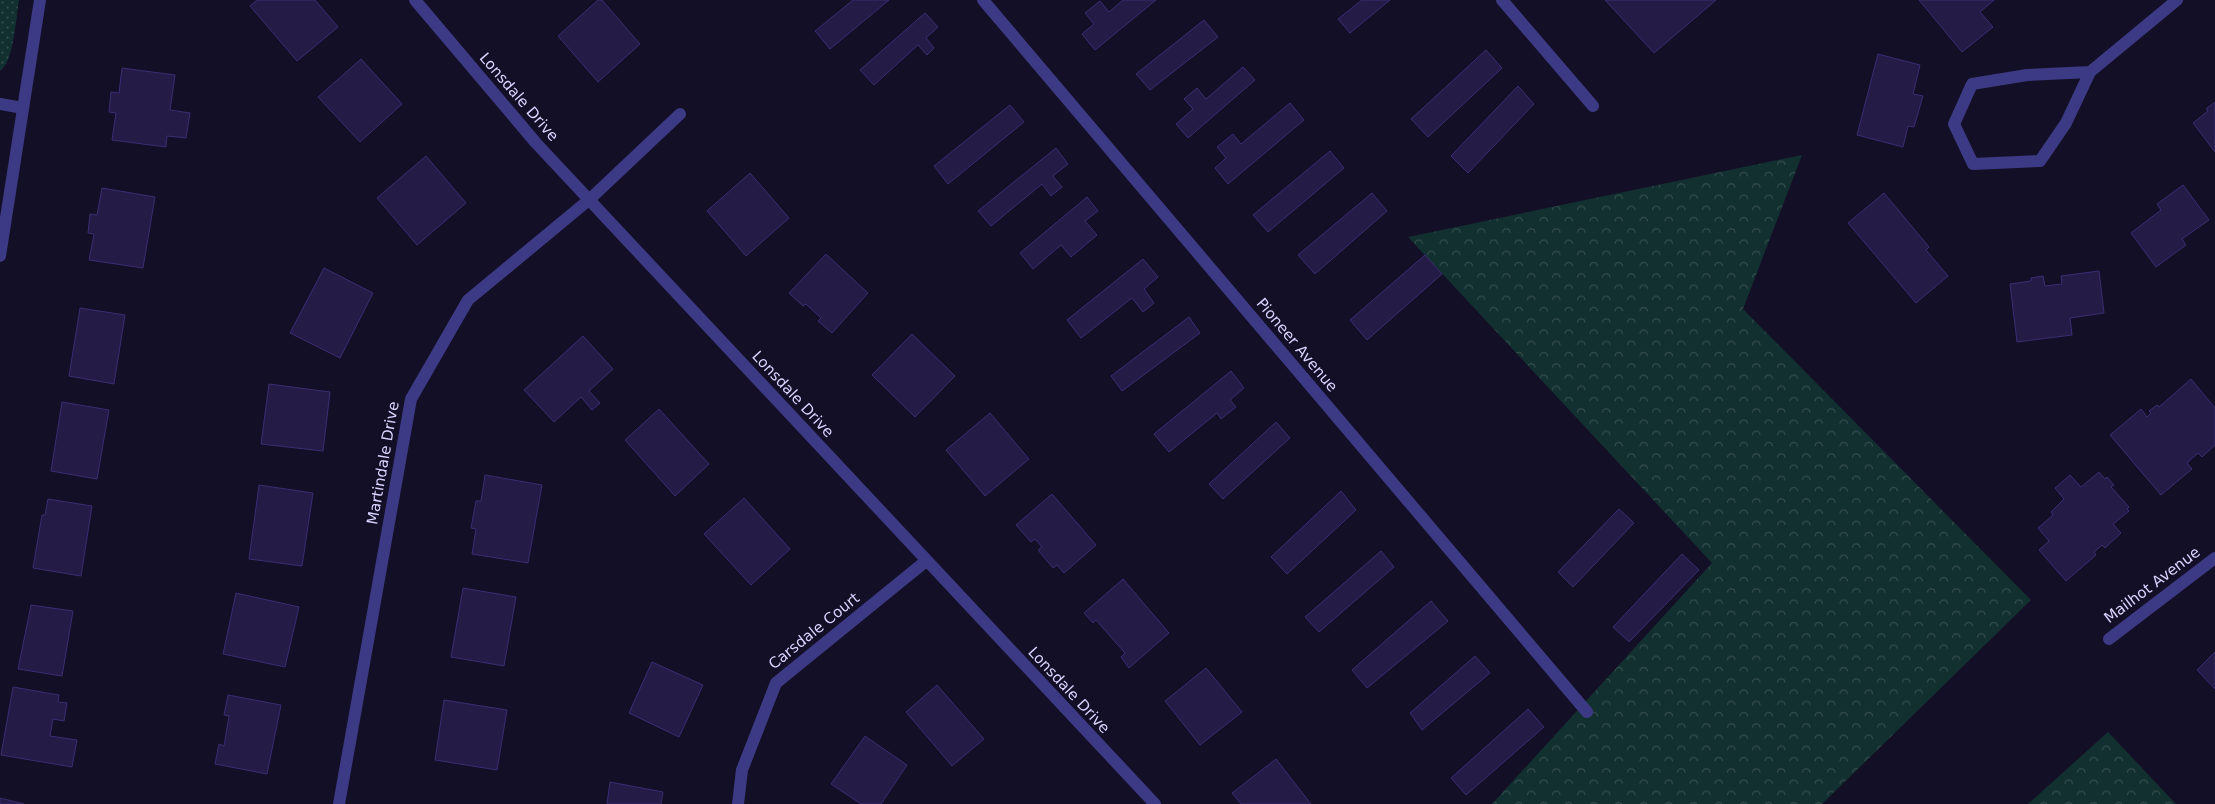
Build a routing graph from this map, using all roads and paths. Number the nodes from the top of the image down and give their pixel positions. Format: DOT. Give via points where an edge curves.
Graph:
graph roads {
  1 [pos="40,0"];
  2 [pos="415,0"];
  3 [pos="983,0"];
  4 [pos="1502,0"];
  5 [pos="2177,0"];
  6 [pos="2090,72"];
  7 [pos="0,104"];
  8 [pos="1593,106"];
  9 [pos="23,108"];
  10 [pos="680,114"];
  11 [pos="590,199"];
  12 [pos="0,256"];
  13 [pos="2215,558"];
  14 [pos="926,561"];
  15 [pos="2109,639"];
  16 [pos="1587,712"];
  17 [pos="339,804"];
  18 [pos="738,804"];
  19 [pos="1154,804"];
  1 -- 9 [label="street"];
  2 -- 11 [label="street, Lonsdale Drive" via="536,143"];
  3 -- 16 [label="street, Pioneer Avenue"];
  4 -- 8 [label="street"];
  5 -- 6 [label="street"];
  6 -- 6 [label="street" via="2027,75 1972,84 1954,124 1973,164 2040,161 2066,123"];
  7 -- 9 [label="street"];
  9 -- 12 [label="street"];
  10 -- 11 [label="street, Martindale Drive"];
  11 -- 14 [label="street, Lonsdale Drive"];
  11 -- 17 [label="street, Martindale Drive" via="468,300 411,399"];
  13 -- 15 [label="street, Mailhot Avenue"];
  14 -- 18 [label="street, Carsdale Court" via="776,683 742,770"];
  14 -- 19 [label="street, Lonsdale Drive"];
}
